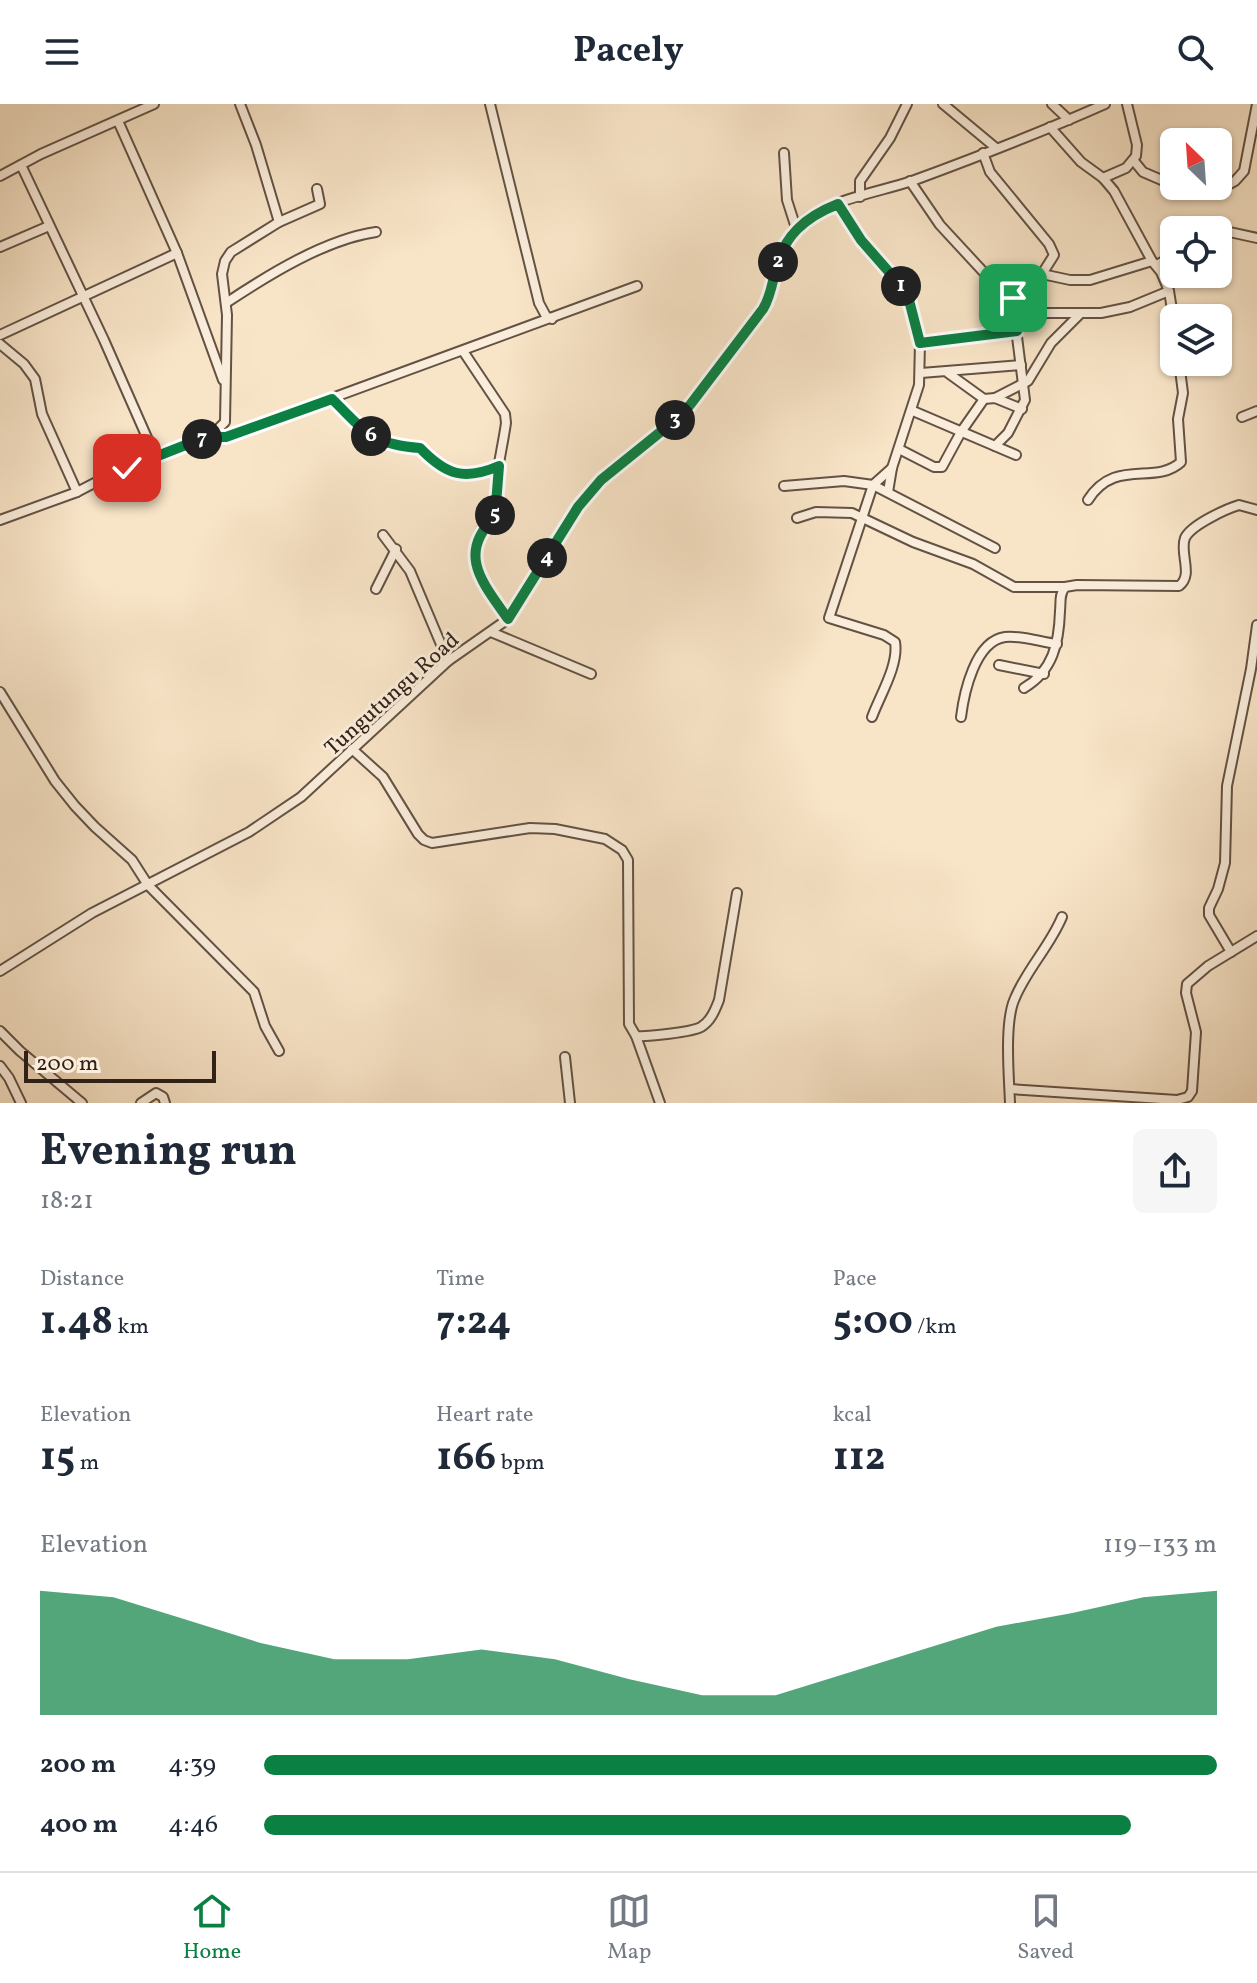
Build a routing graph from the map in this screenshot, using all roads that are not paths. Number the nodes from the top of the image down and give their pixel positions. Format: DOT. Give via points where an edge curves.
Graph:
graph roads {
  1 [pos="125,104"];
  2 [pos="154,104"];
  3 [pos="240,104"];
  4 [pos="490,104"];
  5 [pos="907,104"];
  6 [pos="943,104"];
  7 [pos="1052,104"];
  8 [pos="1105,104"];
  9 [pos="1127,104"];
  10 [pos="1257,107"];
  11 [pos="131,116"];
  12 [pos="1069,120"];
  13 [pos="118,121"];
  14 [pos="1050,127"];
  15 [pos="996,148"];
  16 [pos="784,153"];
  17 [pos="983,153"];
  18 [pos="1134,161"];
  19 [pos="21,165"];
  20 [pos="1257,165"];
  21 [pos="1244,171"];
  22 [pos="0,175"];
  23 [pos="1103,178"];
  24 [pos="910,181"];
  25 [pos="317,189"];
  26 [pos="860,197"];
  27 [pos="838,204"];
  28 [pos="279,222"];
  29 [pos="49,226"];
  30 [pos="796,228"];
  31 [pos="376,232"];
  32 [pos="1232,233"];
  33 [pos="1257,238"];
  34 [pos="0,247"];
  35 [pos="177,253"];
  36 [pos="1160,261"];
  37 [pos="1154,263"];
  38 [pos="1042,274"];
  39 [pos="1012,276"];
  40 [pos="637,286"];
  41 [pos="1169,291"];
  42 [pos="82,295"];
  43 [pos="226,303"];
  44 [pos="1171,304"];
  45 [pos="1014,313"];
  46 [pos="1079,315"];
  47 [pos="552,319"];
  48 [pos="1017,331"];
  49 [pos="0,335"];
  50 [pos="920,343"];
  51 [pos="0,344"];
  52 [pos="463,351"];
  53 [pos="1021,365"];
  54 [pos="921,373"];
  55 [pos="948,373"];
  56 [pos="1181,376"];
  57 [pos="224,384"];
  58 [pos="1023,386"];
  59 [pos="995,398"];
  60 [pos="332,399"];
  61 [pos="984,399"];
  62 [pos="1022,409"];
  63 [pos="913,411"];
  64 [pos="1257,411"];
  65 [pos="1242,417"];
  66 [pos="961,432"];
  67 [pos="211,436"];
  68 [pos="995,446"];
  69 [pos="899,449"];
  70 [pos="1016,455"];
  71 [pos="156,458"];
  72 [pos="499,466"];
  73 [pos="892,468"];
  74 [pos="873,485"];
  75 [pos="784,486"];
  76 [pos="77,492"];
  77 [pos="888,492"];
  78 [pos="1088,500"];
  79 [pos="1257,510"];
  80 [pos="864,516"];
  81 [pos="797,518"];
  82 [pos="0,520"];
  83 [pos="383,535"];
  84 [pos="995,548"];
  85 [pos="396,549"];
  86 [pos="1065,587"];
  87 [pos="376,589"];
  88 [pos="508,619"];
  89 [pos="1257,625"];
  90 [pos="491,632"];
  91 [pos="1057,644"];
  92 [pos="448,661"];
  93 [pos="999,665"];
  94 [pos="591,674"];
  95 [pos="1044,674"];
  96 [pos="1024,688"];
  97 [pos="0,692"];
  98 [pos="872,717"];
  99 [pos="961,717"];
  100 [pos="352,749"];
  101 [pos="148,885"];
  102 [pos="737,893"];
  103 [pos="1062,917"];
  104 [pos="1257,936"];
  105 [pos="1231,952"];
  106 [pos="0,971"];
  107 [pos="0,1031"];
  108 [pos="636,1036"];
  109 [pos="279,1051"];
  110 [pos="565,1057"];
  111 [pos="0,1066"];
  112 [pos="1010,1089"];
  113 [pos="21,1103"];
  114 [pos="82,1103"];
  115 [pos="141,1103"];
  116 [pos="165,1103"];
  117 [pos="570,1103"];
  118 [pos="660,1103"];
  119 [pos="1010,1103"];
  1 -- 11 [label="street"];
  2 -- 11 [label="street"];
  3 -- 28 [label="street"];
  4 -- 47 [label="street" via="539,303"];
  5 -- 26 [label="street" via="860,181"];
  6 -- 15 [label="street"];
  7 -- 12 [label="street"];
  8 -- 12 [label="street"];
  9 -- 18 [label="street" via="1137,145"];
  10 -- 21 [label="street"];
  11 -- 13 [label="street"];
  12 -- 14 [label="street"];
  13 -- 19 [label="street"];
  13 -- 35 [label="street"];
  14 -- 15 [label="street"];
  14 -- 23 [label="street"];
  15 -- 17 [label="street"];
  16 -- 30 [label="street" via="787,200"];
  17 -- 24 [label="street"];
  17 -- 38 [label="street" via="990,172 1049,244 1054,255"];
  18 -- 21 [label="street" via="1143,172 1194,194 1226,186"];
  18 -- 23 [label="street"];
  19 -- 22 [label="street"];
  19 -- 29 [label="street"];
  20 -- 21 [label="street"];
  23 -- 37 [label="street"];
  24 -- 26 [label="street"];
  24 -- 39 [label="street" via="985,275"];
  25 -- 28 [label="street" via="320,204"];
  26 -- 27 [label="street"];
  27 -- 30 [label="street"];
  27 -- 50 [label="street" via="903,288"];
  28 -- 43 [label="street" via="225,261"];
  29 -- 34 [label="street"];
  29 -- 42 [label="street"];
  30 -- 88 [label="street, Tungutungu Road" via="777,263 763,309 690,405 601,480 578,507"];
  31 -- 43 [label="street" via="306,257"];
  32 -- 33 [label="street"];
  35 -- 42 [label="street"];
  35 -- 57 [label="street"];
  36 -- 37 [label="street"];
  37 -- 38 [label="street" via="1090,280"];
  37 -- 41 [label="street"];
  38 -- 39 [label="street"];
  39 -- 45 [label="street"];
  40 -- 47 [label="street"];
  41 -- 44 [label="street"];
  41 -- 46 [label="street" via="1130,307"];
  42 -- 49 [label="street"];
  42 -- 71 [label="street"];
  43 -- 57 [label="street"];
  45 -- 46 [label="street"];
  45 -- 48 [label="street"];
  46 -- 58 [label="street" via="1051,343"];
  47 -- 52 [label="street"];
  48 -- 50 [label="street"];
  48 -- 53 [label="street"];
  50 -- 54 [label="street"];
  51 -- 76 [label="street" via="35,379 42,414"];
  52 -- 60 [label="street"];
  52 -- 72 [label="street" via="505,414"];
  53 -- 55 [label="street"];
  53 -- 58 [label="street"];
  54 -- 55 [label="street"];
  54 -- 63 [label="street"];
  55 -- 61 [label="street"];
  56 -- 78 [label="street" via="1181,462 1110,478"];
  57 -- 67 [label="street" via="225,422"];
  58 -- 59 [label="street"];
  58 -- 62 [label="street"];
  59 -- 61 [label="street"];
  59 -- 62 [label="street"];
  60 -- 67 [label="street" via="226,437"];
  60 -- 72 [label="street" via="370,436 386,444 420,448 441,467 475,473"];
  61 -- 66 [label="street"];
  62 -- 68 [label="street"];
  63 -- 66 [label="street"];
  63 -- 69 [label="street"];
  64 -- 65 [label="street"];
  66 -- 68 [label="street"];
  66 -- 69 [label="street" via="942,467"];
  67 -- 71 [label="street"];
  68 -- 70 [label="street"];
  69 -- 73 [label="street"];
  71 -- 76 [label="street"];
  72 -- 88 [label="street" via="495,517 481,531 476,561 483,582"];
  73 -- 74 [label="street"];
  73 -- 77 [label="street"];
  74 -- 75 [label="street" via="844,481"];
  74 -- 77 [label="street"];
  74 -- 80 [label="street"];
  76 -- 82 [label="street"];
  77 -- 84 [label="street"];
  79 -- 86 [label="street" via="1239,505 1192,529 1184,542 1186,576 1179,586"];
  80 -- 81 [label="street" via="843,511"];
  80 -- 86 [label="street" via="1014,587"];
  80 -- 98 [label="street" via="829,618 895,642"];
  83 -- 85 [label="street"];
  85 -- 87 [label="street"];
  85 -- 92 [label="street"];
  86 -- 91 [label="street"];
  88 -- 90 [label="street, Tungutungu Road"];
  89 -- 105 [label="street" via="1229,773 1225,863 1209,908"];
  90 -- 92 [label="street, Tungutungu Road"];
  90 -- 94 [label="street"];
  91 -- 95 [label="street"];
  91 -- 99 [label="street" via="1007,636 992,643 974,667"];
  92 -- 100 [label="street, Tungutungu Road"];
  93 -- 95 [label="street"];
  95 -- 96 [label="street"];
  97 -- 101 [label="street" via="55,781 132,860"];
  100 -- 101 [label="street, Tungutungu Road" via="301,797 249,832"];
  100 -- 108 [label="street" via="383,777 418,834 432,843 530,828 605,839 622,850 628,860 629,1024"];
  101 -- 106 [label="street, Tungutungu Road"];
  101 -- 109 [label="street" via="254,992"];
  102 -- 108 [label="street" via="719,1000 707,1022 695,1029"];
  103 -- 112 [label="street" via="1014,999"];
  104 -- 105 [label="street"];
  105 -- 112 [label="street" via="1187,984 1196,1032 1188,1097"];
  107 -- 114 [label="street"];
  108 -- 118 [label="street"];
  110 -- 117 [label="street"];
  111 -- 113 [label="street"];
  112 -- 119 [label="street"];
  115 -- 116 [label="street" via="156,1093"];
}
